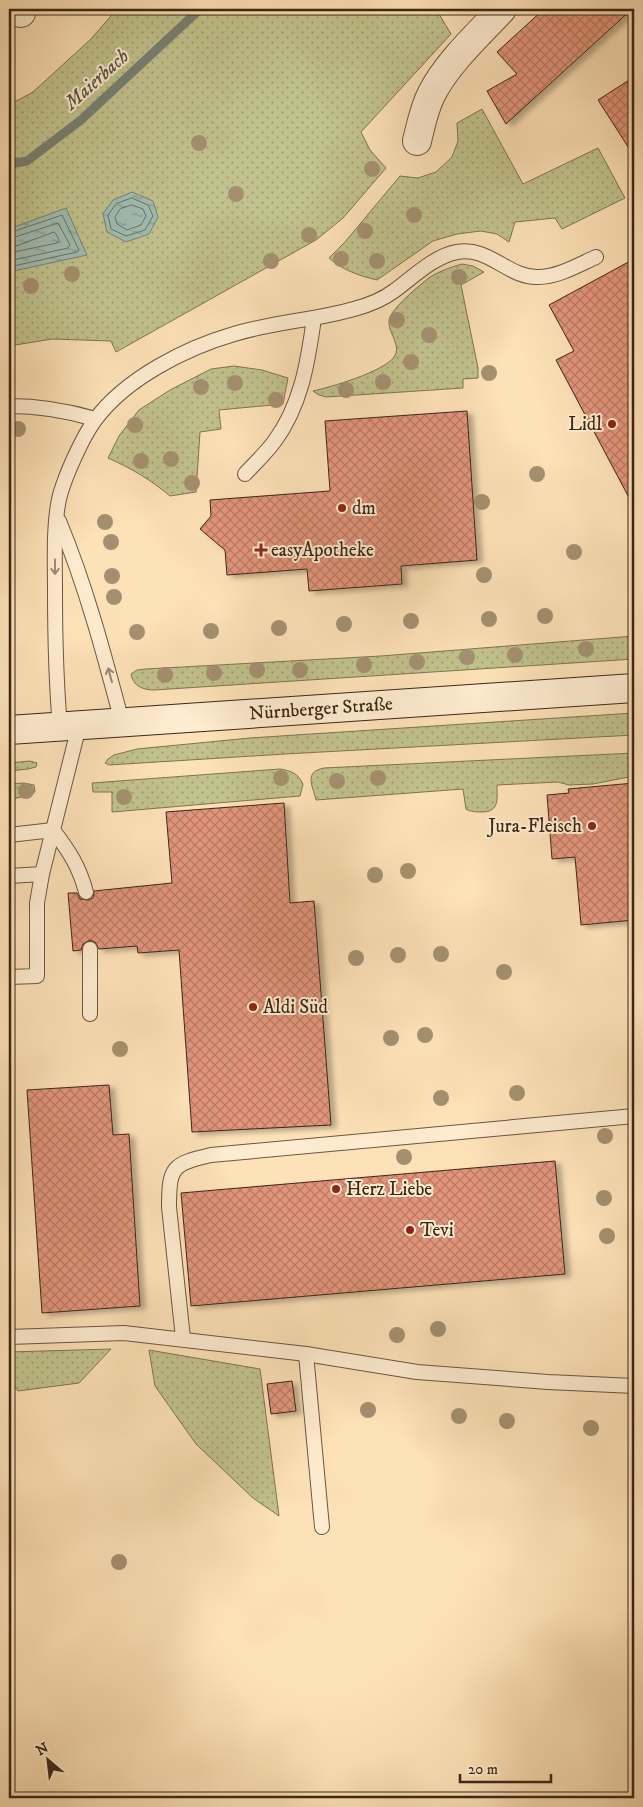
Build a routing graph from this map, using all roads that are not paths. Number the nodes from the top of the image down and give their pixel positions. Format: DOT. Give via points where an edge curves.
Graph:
graph roads {
  1 [pos="502,9"];
  2 [pos="417,141"];
  3 [pos="596,257"];
  4 [pos="314,318"];
  5 [pos="9,406"];
  6 [pos="95,419"];
  7 [pos="245,474"];
  8 [pos="58,518"];
  9 [pos="634,688"];
  10 [pos="122,722"];
  11 [pos="70,726"];
  12 [pos="9,730"];
  13 [pos="53,830"];
  14 [pos="9,835"];
  15 [pos="42,874"];
  16 [pos="9,876"];
  17 [pos="86,892"];
  18 [pos="90,949"];
  19 [pos="9,977"];
  20 [pos="90,1014"];
  21 [pos="634,1116"];
  22 [pos="9,1337"];
  23 [pos="183,1338"];
  24 [pos="306,1354"];
  25 [pos="634,1386"];
  26 [pos="322,1527"];
  1 -- 2 [label="main road" via="432,93"];
  3 -- 4 [label="lane" via="560,273 538,277 520,274 478,252 456,252 432,262 376,302"];
  4 -- 6 [label="lane" via="235,334 199,346 156,368 123,390"];
  4 -- 7 [label="lane" via="300,393 274,442"];
  5 -- 6 [label="lane" via="35,406"];
  6 -- 8 [label="lane" via="68,475 60,497"];
  10 -- 8 [label="lane, one-way" via="75,560"];
  8 -- 11 [label="lane, one-way" via="55,542 55,668"];
  9 -- 10 [label="main road, Nürnberger Straße"];
  10 -- 11 [label="main road, Nürnberger Straße"];
  11 -- 12 [label="main road, Nürnberger Straße"];
  11 -- 13 [label="lane"];
  13 -- 14 [label="lane"];
  13 -- 15 [label="lane"];
  13 -- 17 [label="lane" via="72,855"];
  15 -- 16 [label="lane"];
  15 -- 19 [label="lane" via="37,903 37,976"];
  18 -- 20 [label="lane"];
  21 -- 23 [label="lane" via="211,1155 179,1165 170,1179 169,1207"];
  22 -- 23 [label="lane" via="124,1333"];
  23 -- 24 [label="lane"];
  24 -- 25 [label="lane" via="417,1372"];
  24 -- 26 [label="lane"];
}
